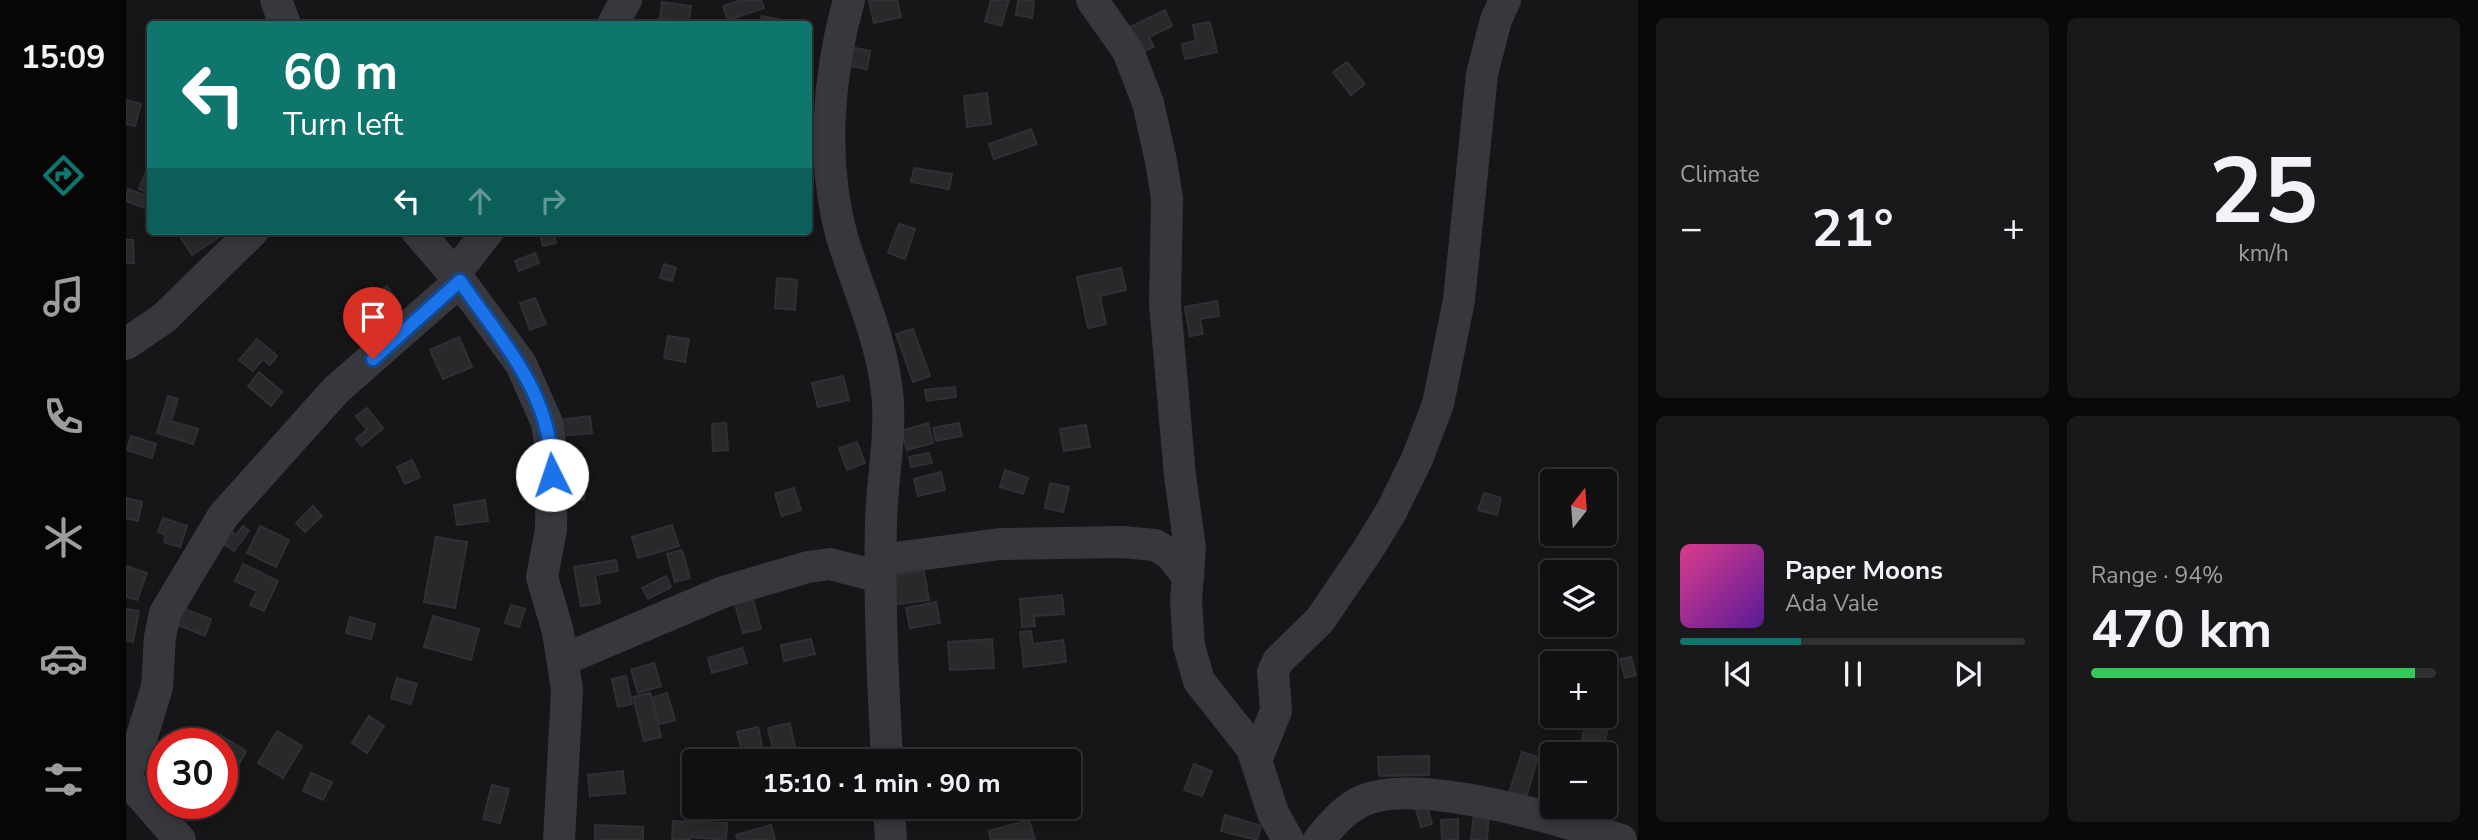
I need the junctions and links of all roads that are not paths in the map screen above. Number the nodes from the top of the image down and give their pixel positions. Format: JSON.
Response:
{"nodes":[{"id":1,"x":276,"y":0,"type":"edge"},
{"id":2,"x":626,"y":0,"type":"edge"},
{"id":3,"x":849,"y":0,"type":"edge"},
{"id":4,"x":1092,"y":0,"type":"edge"},
{"id":5,"x":1505,"y":0,"type":"edge"},
{"id":6,"x":284,"y":21,"type":"edge"},
{"id":7,"x":615,"y":21,"type":"edge"},
{"id":8,"x":812,"y":118,"type":"edge"},
{"id":9,"x":830,"y":138,"type":"junction"},
{"id":10,"x":249,"y":235,"type":"edge"},
{"id":11,"x":420,"y":235,"type":"edge"},
{"id":12,"x":485,"y":235,"type":"edge"},
{"id":13,"x":457,"y":278,"type":"junction"},
{"id":14,"x":126,"y":344,"type":"edge"},
{"id":15,"x":880,"y":568,"type":"junction"},
{"id":16,"x":1188,"y":577,"type":"junction"},
{"id":17,"x":563,"y":660,"type":"junction"},
{"id":18,"x":886,"y":749,"type":"edge"},
{"id":19,"x":1257,"y":758,"type":"junction"},
{"id":20,"x":126,"y":776,"type":"edge"},
{"id":21,"x":890,"y":819,"type":"edge"},
{"id":22,"x":168,"y":833,"type":"edge"},
{"id":23,"x":559,"y":840,"type":"edge"},
{"id":24,"x":891,"y":840,"type":"edge"},
{"id":25,"x":1288,"y":840,"type":"edge"},
{"id":26,"x":1320,"y":840,"type":"edge"},
{"id":27,"x":1620,"y":840,"type":"edge"}],
"edges":[{"from":1,"to":6,"type":"street"},
{"from":2,"to":7,"type":"street"},
{"from":3,"to":9,"type":"street"},
{"from":4,"to":16,"type":"street"},
{"from":5,"to":19,"type":"street"},
{"from":8,"to":9,"type":"street"},
{"from":9,"to":15,"type":"street"},
{"from":10,"to":14,"type":"street"},
{"from":11,"to":13,"type":"street"},
{"from":12,"to":13,"type":"street"},
{"from":13,"to":17,"type":"street"},
{"from":13,"to":20,"type":"street"},
{"from":15,"to":16,"type":"street"},
{"from":15,"to":17,"type":"street"},
{"from":15,"to":18,"type":"street"},
{"from":16,"to":19,"type":"street"},
{"from":17,"to":23,"type":"street"},
{"from":19,"to":25,"type":"street"},
{"from":20,"to":22,"type":"street"},
{"from":21,"to":24,"type":"street"},
{"from":26,"to":27,"type":"street"}]}
